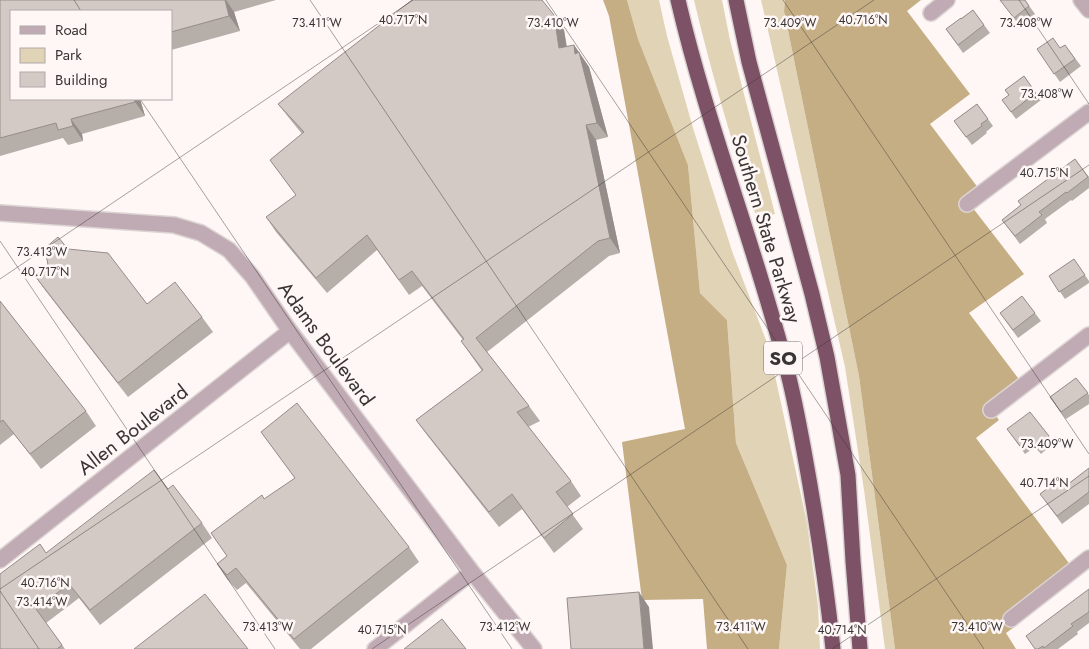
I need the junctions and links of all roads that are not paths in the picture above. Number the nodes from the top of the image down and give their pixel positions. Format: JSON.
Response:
{"nodes":[{"id":1,"x":678,"y":0,"type":"edge"},
{"id":2,"x":736,"y":0,"type":"edge"},
{"id":3,"x":746,"y":0,"type":"edge"},
{"id":4,"x":947,"y":0,"type":"edge"},
{"id":5,"x":1081,"y":0,"type":"edge"},
{"id":6,"x":1089,"y":10,"type":"edge"},
{"id":7,"x":931,"y":13,"type":"dead end"},
{"id":8,"x":750,"y":62,"type":"junction"},
{"id":9,"x":1089,"y":112,"type":"edge"},
{"id":10,"x":967,"y":204,"type":"dead end"},
{"id":11,"x":0,"y":213,"type":"edge"},
{"id":12,"x":290,"y":331,"type":"junction"},
{"id":13,"x":1089,"y":335,"type":"edge"},
{"id":14,"x":991,"y":410,"type":"dead end"},
{"id":15,"x":1089,"y":558,"type":"edge"},
{"id":16,"x":0,"y":560,"type":"edge"},
{"id":17,"x":472,"y":572,"type":"junction"},
{"id":18,"x":1011,"y":619,"type":"dead end"},
{"id":19,"x":376,"y":649,"type":"edge"},
{"id":20,"x":534,"y":649,"type":"edge"},
{"id":21,"x":832,"y":649,"type":"edge"},
{"id":22,"x":860,"y":649,"type":"edge"}],
"edges":[{"from":1,"to":21,"type":"highway","name":"Southern State Parkway","number":"SO"},
{"from":2,"to":8,"type":"highway","name":"Southern State Parkway","number":"SO"},
{"from":3,"to":8,"type":"highway"},
{"from":4,"to":7,"type":"street"},
{"from":5,"to":6,"type":"street"},
{"from":8,"to":22,"type":"highway","name":"Southern State Parkway","number":"SO"},
{"from":9,"to":10,"type":"street"},
{"from":11,"to":12,"type":"street","name":"Adams Boulevard"},
{"from":12,"to":16,"type":"street","name":"Allen Boulevard"},
{"from":12,"to":17,"type":"street","name":"Adams Boulevard"},
{"from":13,"to":14,"type":"street"},
{"from":15,"to":18,"type":"street"},
{"from":17,"to":19,"type":"street"},
{"from":17,"to":20,"type":"street","name":"Adams Boulevard"}]}
